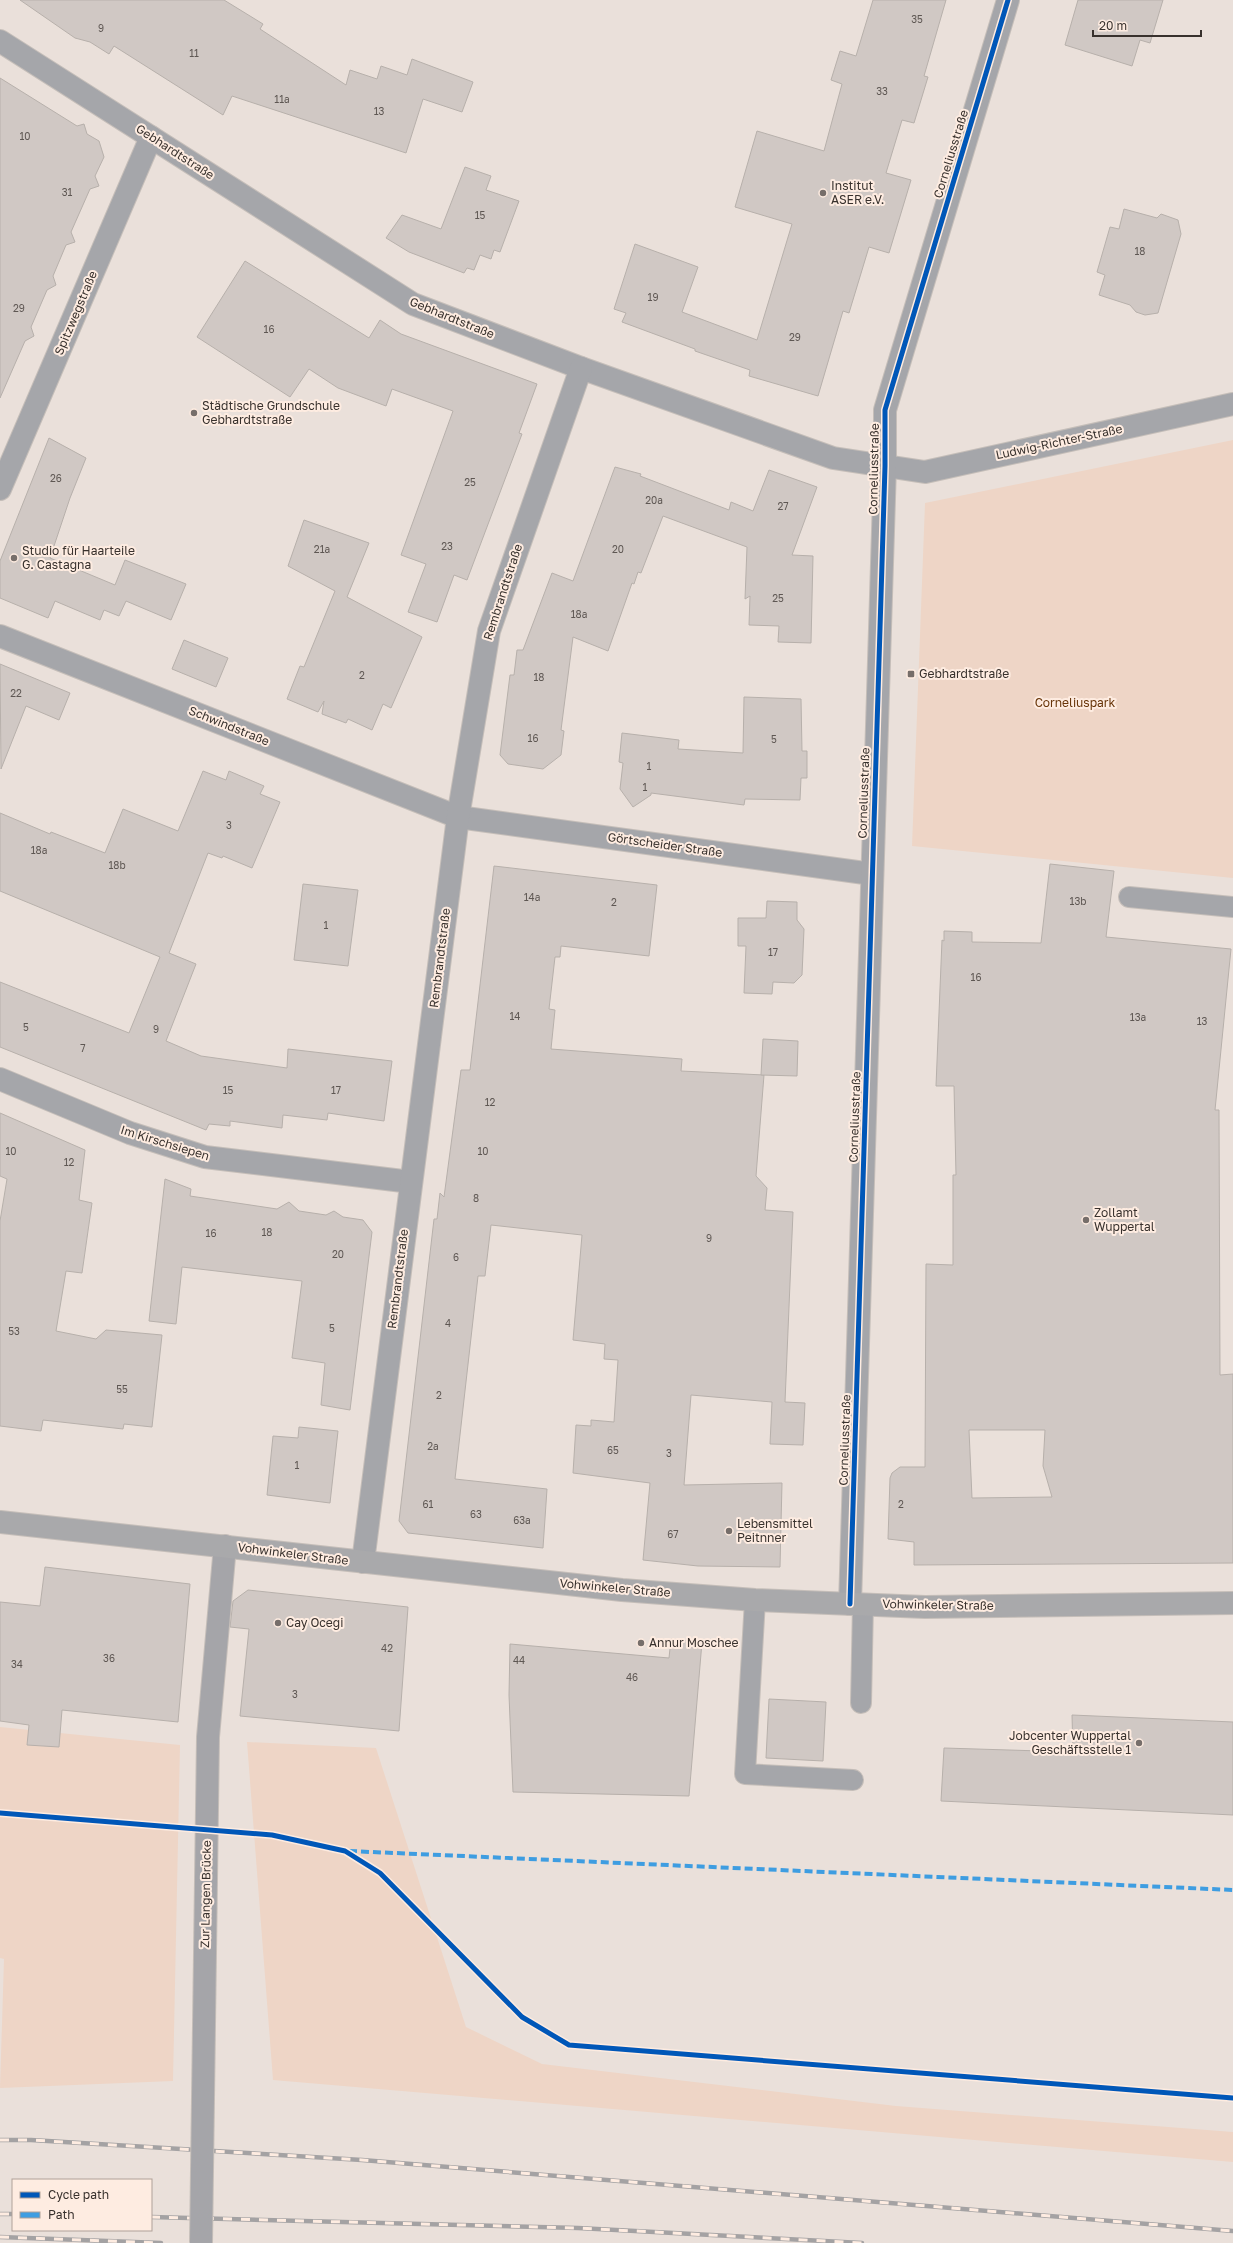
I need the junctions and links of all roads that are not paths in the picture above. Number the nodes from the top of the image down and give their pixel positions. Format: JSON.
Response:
{"nodes":[{"id":1,"x":1008,"y":0,"type":"edge"},
{"id":2,"x":0,"y":41,"type":"edge"},
{"id":3,"x":151,"y":137,"type":"junction"},
{"id":4,"x":581,"y":368,"type":"junction"},
{"id":5,"x":1233,"y":404,"type":"edge"},
{"id":6,"x":885,"y":466,"type":"junction"},
{"id":7,"x":0,"y":489,"type":"edge"},
{"id":8,"x":0,"y":636,"type":"edge"},
{"id":9,"x":458,"y":816,"type":"junction"},
{"id":10,"x":872,"y":874,"type":"junction"},
{"id":11,"x":1129,"y":897,"type":"dead end"},
{"id":12,"x":1233,"y":907,"type":"edge"},
{"id":13,"x":0,"y":1079,"type":"edge"},
{"id":14,"x":410,"y":1182,"type":"junction"},
{"id":15,"x":0,"y":1522,"type":"edge"},
{"id":16,"x":225,"y":1546,"type":"junction"},
{"id":17,"x":363,"y":1562,"type":"junction"},
{"id":18,"x":755,"y":1600,"type":"junction"},
{"id":19,"x":1233,"y":1603,"type":"edge"},
{"id":20,"x":856,"y":1604,"type":"junction"},
{"id":21,"x":861,"y":1703,"type":"dead end"},
{"id":22,"x":853,"y":1780,"type":"dead end"},
{"id":23,"x":201,"y":2243,"type":"edge"}],
"edges":[{"from":1,"to":6,"type":"street","name":"Corneliusstraße"},
{"from":2,"to":3,"type":"street","name":"Gebhardtstraße"},
{"from":3,"to":4,"type":"street","name":"Gebhardtstraße"},
{"from":3,"to":7,"type":"street","name":"Spitzwegstraße"},
{"from":4,"to":6,"type":"street","name":"Gebhardtstraße"},
{"from":4,"to":9,"type":"street","name":"Rembrandtstraße"},
{"from":5,"to":6,"type":"street","name":"Ludwig-Richter-Straße"},
{"from":6,"to":10,"type":"street","name":"Corneliusstraße"},
{"from":8,"to":9,"type":"street","name":"Schwindstraße"},
{"from":9,"to":10,"type":"street","name":"Görtscheider Straße"},
{"from":9,"to":14,"type":"street","name":"Rembrandtstraße"},
{"from":10,"to":20,"type":"street","name":"Corneliusstraße"},
{"from":11,"to":12,"type":"lane"},
{"from":13,"to":14,"type":"street","name":"Im Kirschsiepen"},
{"from":14,"to":17,"type":"street","name":"Rembrandtstraße"},
{"from":15,"to":16,"type":"main road","name":"Vohwinkeler Straße"},
{"from":16,"to":17,"type":"main road","name":"Vohwinkeler Straße"},
{"from":16,"to":23,"type":"main road","name":"Zur Langen Brücke","bridge":true},
{"from":17,"to":18,"type":"main road","name":"Vohwinkeler Straße"},
{"from":18,"to":20,"type":"main road","name":"Vohwinkeler Straße"},
{"from":18,"to":22,"type":"lane"},
{"from":19,"to":20,"type":"main road","name":"Vohwinkeler Straße"},
{"from":20,"to":21,"type":"lane"}]}
